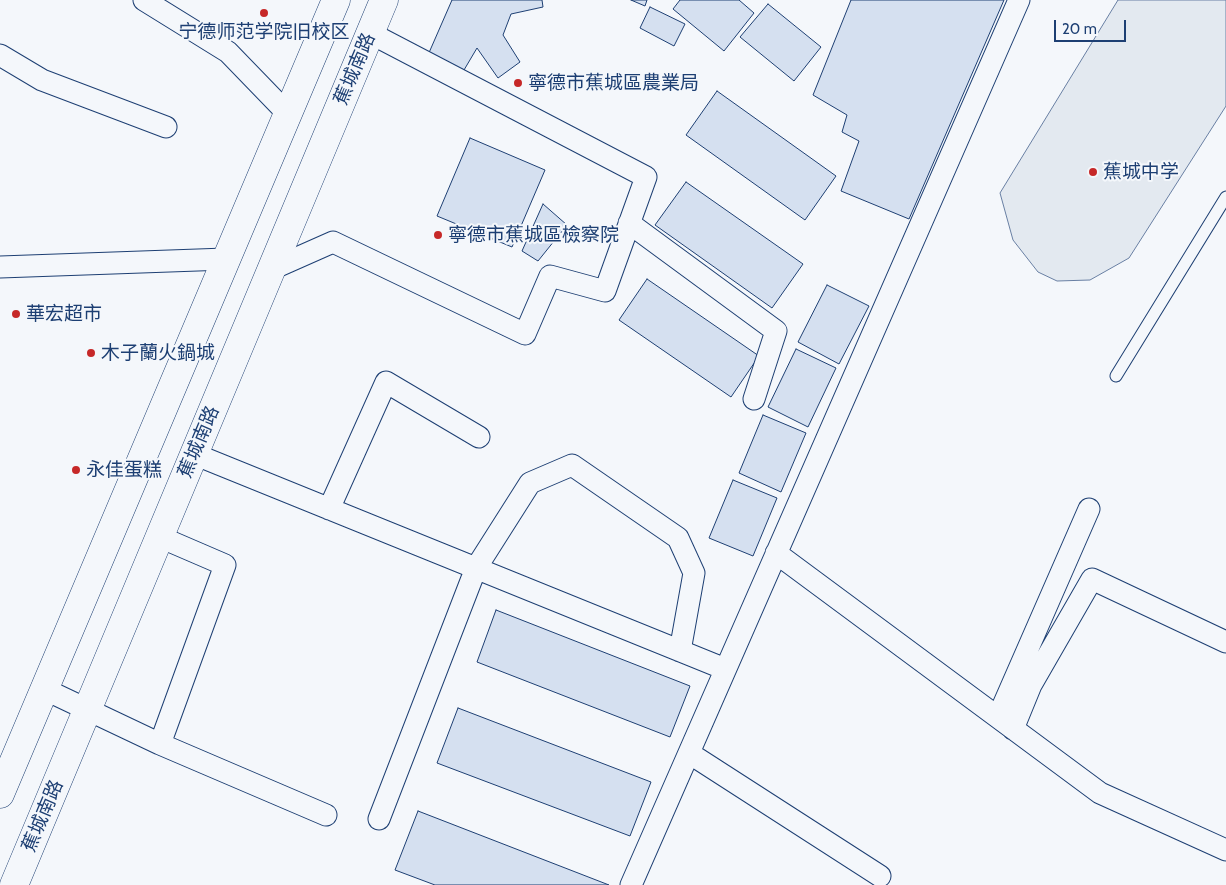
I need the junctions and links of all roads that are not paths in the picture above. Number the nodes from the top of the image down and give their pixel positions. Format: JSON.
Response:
{"nodes":[{"id":1,"x":144,"y":0,"type":"edge"},
{"id":2,"x":336,"y":0,"type":"edge"},
{"id":3,"x":384,"y":0,"type":"edge"},
{"id":4,"x":1019,"y":0,"type":"edge"},
{"id":5,"x":370,"y":33,"type":"junction"},
{"id":6,"x":0,"y":55,"type":"edge"},
{"id":7,"x":288,"y":114,"type":"junction"},
{"id":8,"x":166,"y":127,"type":"dead end"},
{"id":9,"x":1226,"y":197,"type":"edge"},
{"id":10,"x":629,"y":223,"type":"junction"},
{"id":11,"x":226,"y":260,"type":"junction"},
{"id":12,"x":0,"y":267,"type":"edge"},
{"id":13,"x":272,"y":268,"type":"junction"},
{"id":14,"x":1116,"y":376,"type":"dead end"},
{"id":15,"x":754,"y":399,"type":"dead end"},
{"id":16,"x":479,"y":437,"type":"dead end"},
{"id":17,"x":194,"y":454,"type":"junction"},
{"id":18,"x":329,"y":509,"type":"junction"},
{"id":19,"x":1089,"y":509,"type":"dead end"},
{"id":20,"x":160,"y":537,"type":"junction"},
{"id":21,"x":776,"y":553,"type":"junction"},
{"id":22,"x":476,"y":568,"type":"junction"},
{"id":23,"x":1226,"y":642,"type":"edge"},
{"id":24,"x":680,"y":651,"type":"junction"},
{"id":25,"x":726,"y":669,"type":"junction"},
{"id":26,"x":44,"y":689,"type":"junction"},
{"id":27,"x":87,"y":710,"type":"junction"},
{"id":28,"x":1006,"y":723,"type":"junction"},
{"id":29,"x":160,"y":744,"type":"junction"},
{"id":30,"x":689,"y":752,"type":"junction"},
{"id":31,"x":0,"y":794,"type":"edge"},
{"id":32,"x":326,"y":815,"type":"dead end"},
{"id":33,"x":379,"y":819,"type":"dead end"},
{"id":34,"x":1226,"y":850,"type":"edge"},
{"id":35,"x":880,"y":876,"type":"dead end"},
{"id":36,"x":14,"y":885,"type":"edge"},
{"id":37,"x":631,"y":885,"type":"edge"}],
"edges":[{"from":1,"to":7,"type":"street"},
{"from":2,"to":7,"type":"highway"},
{"from":3,"to":5,"type":"highway","name":"蕉城南路"},
{"from":4,"to":21,"type":"street"},
{"from":5,"to":10,"type":"street"},
{"from":5,"to":13,"type":"highway","name":"蕉城南路"},
{"from":6,"to":8,"type":"street"},
{"from":7,"to":11,"type":"highway"},
{"from":9,"to":14,"type":"lane"},
{"from":10,"to":13,"type":"street"},
{"from":10,"to":15,"type":"street"},
{"from":11,"to":12,"type":"street"},
{"from":11,"to":26,"type":"highway"},
{"from":13,"to":17,"type":"highway","name":"蕉城南路"},
{"from":16,"to":18,"type":"street"},
{"from":17,"to":18,"type":"street"},
{"from":17,"to":20,"type":"highway","name":"蕉城南路"},
{"from":18,"to":22,"type":"street"},
{"from":19,"to":28,"type":"street"},
{"from":20,"to":27,"type":"highway","name":"蕉城南路"},
{"from":20,"to":29,"type":"street"},
{"from":21,"to":25,"type":"street"},
{"from":21,"to":28,"type":"street"},
{"from":22,"to":24,"type":"street"},
{"from":22,"to":24,"type":"street"},
{"from":22,"to":33,"type":"street"},
{"from":23,"to":28,"type":"street"},
{"from":24,"to":25,"type":"street"},
{"from":25,"to":30,"type":"street"},
{"from":26,"to":27,"type":"street"},
{"from":26,"to":31,"type":"highway"},
{"from":27,"to":29,"type":"street"},
{"from":27,"to":36,"type":"highway","name":"蕉城南路"},
{"from":28,"to":34,"type":"street"},
{"from":29,"to":32,"type":"street"},
{"from":30,"to":35,"type":"street"},
{"from":30,"to":37,"type":"street"}]}
